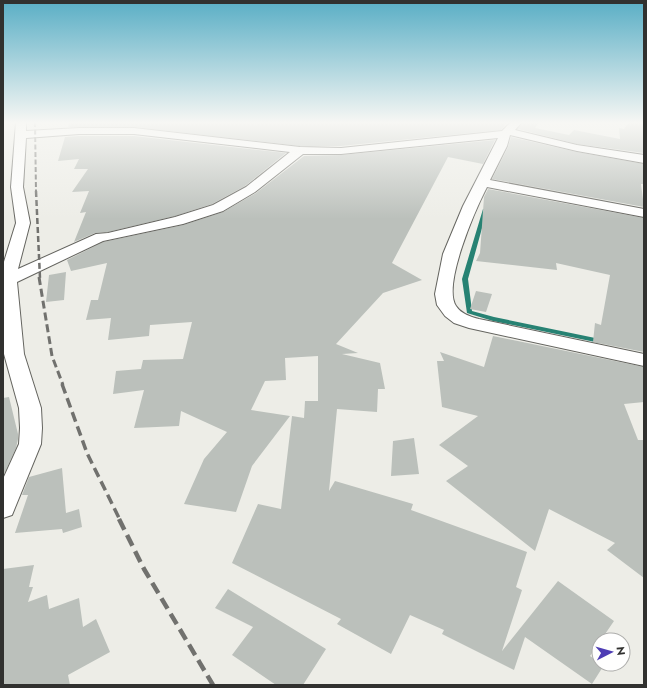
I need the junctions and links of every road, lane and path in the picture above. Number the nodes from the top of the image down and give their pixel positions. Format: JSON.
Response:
{"nodes":[{"id":1,"x":16,"y":154,"type":"edge"},
{"id":2,"x":295,"y":154,"type":"edge"},
{"id":3,"x":498,"y":154,"type":"edge"},
{"id":4,"x":615,"y":154,"type":"edge"},
{"id":5,"x":644,"y":159,"type":"edge"},
{"id":6,"x":483,"y":182,"type":"junction"},
{"id":7,"x":10,"y":188,"type":"edge"},
{"id":8,"x":644,"y":213,"type":"edge"},
{"id":9,"x":6,"y":281,"type":"edge"},
{"id":10,"x":644,"y":360,"type":"edge"},
{"id":11,"x":3,"y":508,"type":"edge"}],
"edges":[{"from":1,"to":7,"type":"street"},
{"from":2,"to":9,"type":"street"},
{"from":3,"to":6,"type":"street"},
{"from":4,"to":5,"type":"street"},
{"from":6,"to":8,"type":"street"},
{"from":6,"to":10,"type":"street"},
{"from":7,"to":9,"type":"street"},
{"from":9,"to":11,"type":"street"}]}
